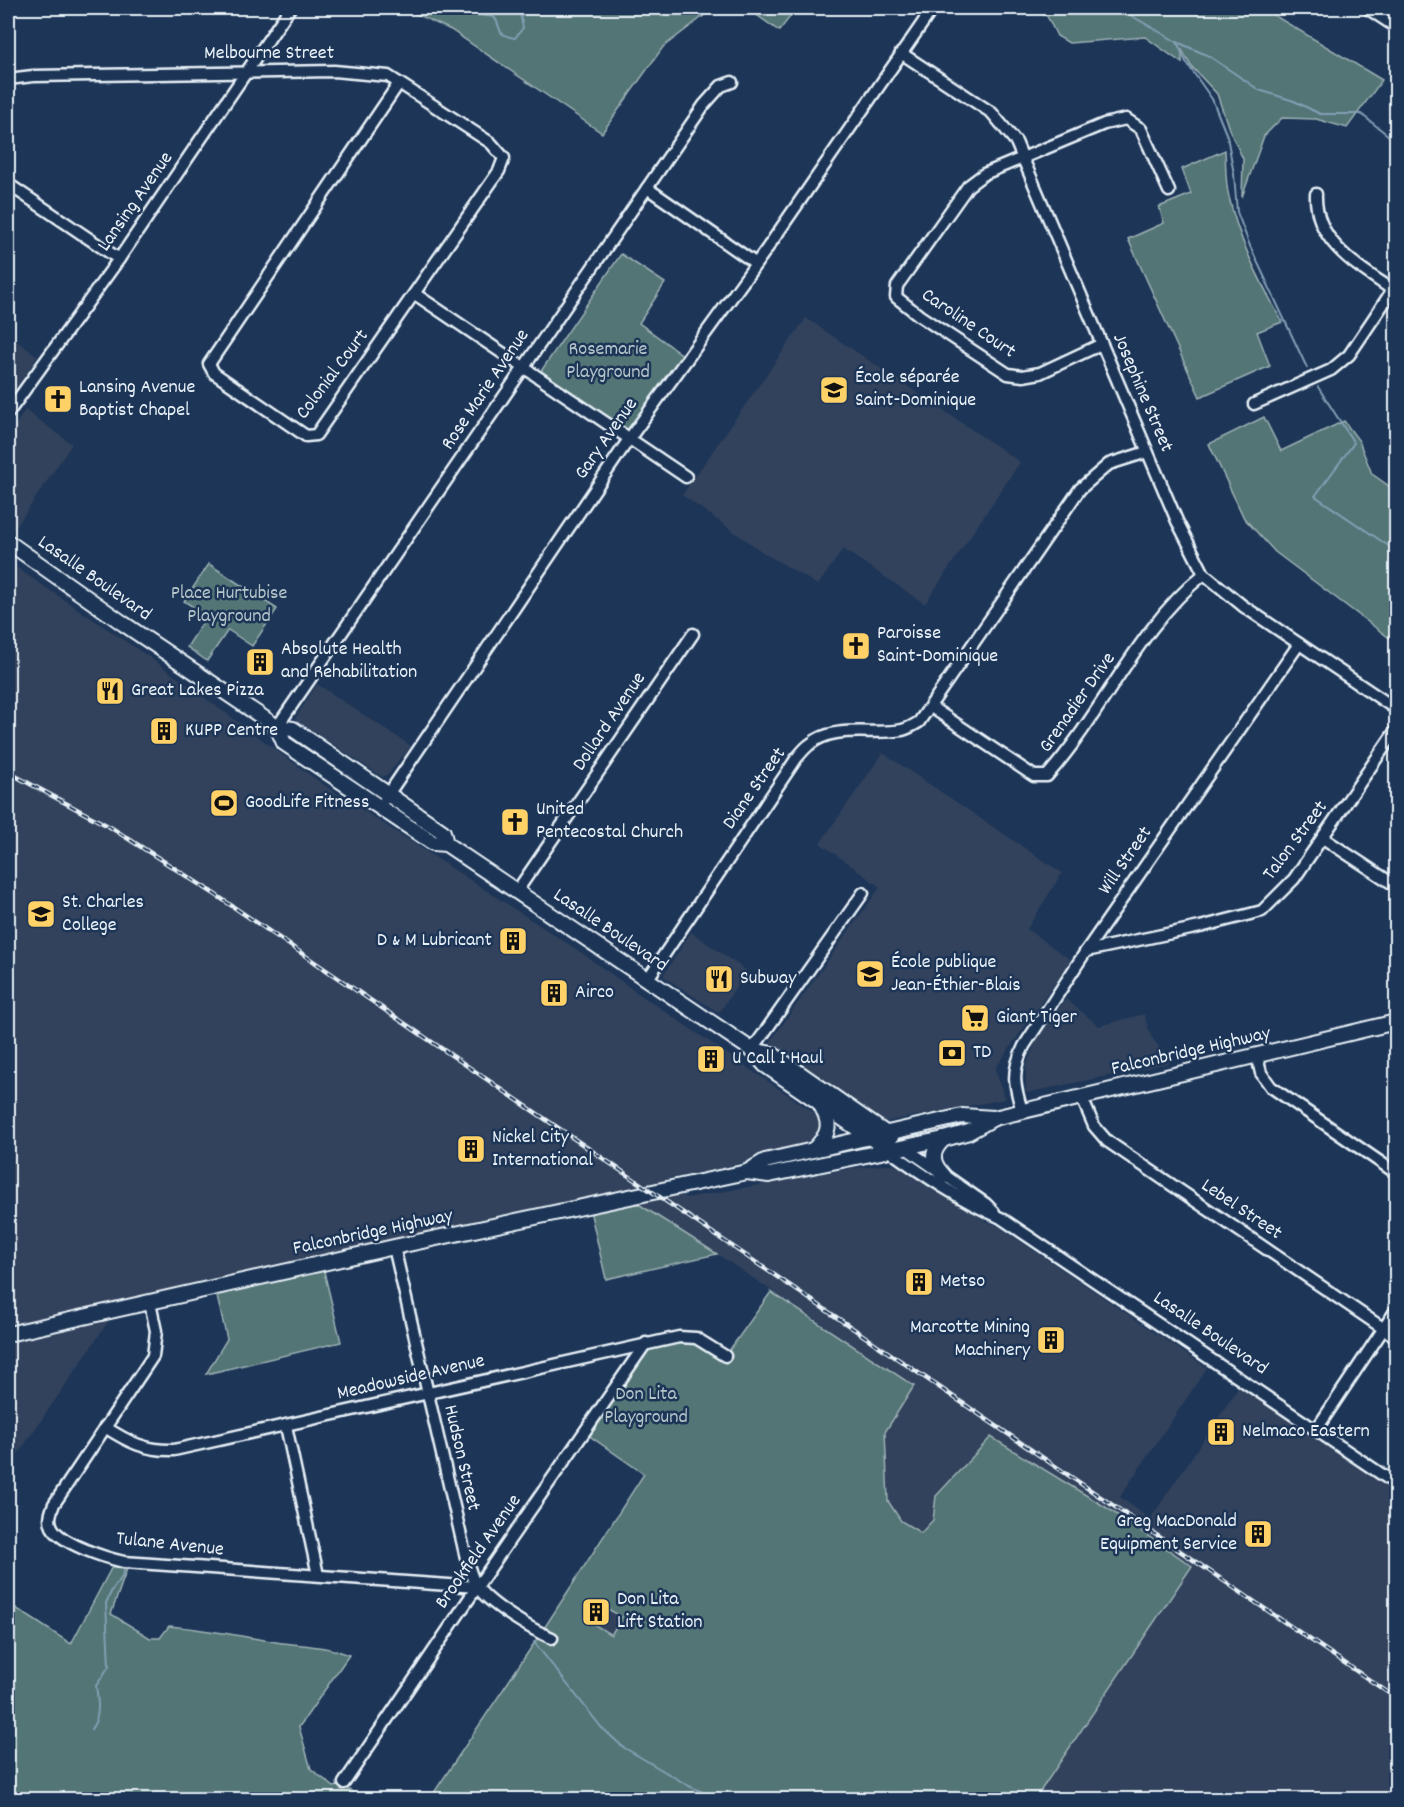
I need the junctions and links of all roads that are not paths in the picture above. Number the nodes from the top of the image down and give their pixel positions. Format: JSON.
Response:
{"nodes":[{"id":1,"x":290,"y":8,"type":"edge"},
{"id":2,"x":933,"y":8,"type":"edge"},
{"id":3,"x":1367,"y":8,"type":"edge"},
{"id":4,"x":1396,"y":27,"type":"edge"},
{"id":5,"x":901,"y":53,"type":"junction"},
{"id":6,"x":247,"y":72,"type":"junction"},
{"id":7,"x":8,"y":79,"type":"edge"},
{"id":8,"x":732,"y":82,"type":"dead end"},
{"id":9,"x":399,"y":83,"type":"junction"},
{"id":10,"x":504,"y":158,"type":"joint"},
{"id":11,"x":1023,"y":158,"type":"junction"},
{"id":12,"x":8,"y":184,"type":"edge"},
{"id":13,"x":647,"y":189,"type":"junction"},
{"id":14,"x":1169,"y":192,"type":"dead end"},
{"id":15,"x":1316,"y":194,"type":"dead end"},
{"id":16,"x":119,"y":259,"type":"junction"},
{"id":17,"x":755,"y":263,"type":"junction"},
{"id":18,"x":1395,"y":287,"type":"edge"},
{"id":19,"x":414,"y":294,"type":"junction"},
{"id":20,"x":1102,"y":344,"type":"junction"},
{"id":21,"x":523,"y":367,"type":"junction"},
{"id":22,"x":1254,"y":404,"type":"dead end"},
{"id":23,"x":8,"y":414,"type":"edge"},
{"id":24,"x":629,"y":439,"type":"junction"},
{"id":25,"x":1147,"y":452,"type":"junction"},
{"id":26,"x":686,"y":477,"type":"dead end"},
{"id":27,"x":8,"y":542,"type":"edge"},
{"id":28,"x":1204,"y":574,"type":"junction"},
{"id":29,"x":693,"y":634,"type":"dead end"},
{"id":30,"x":1299,"y":644,"type":"junction"},
{"id":31,"x":931,"y":706,"type":"junction"},
{"id":32,"x":1396,"y":710,"type":"edge"},
{"id":33,"x":277,"y":727,"type":"junction"},
{"id":34,"x":1396,"y":730,"type":"edge"},
{"id":35,"x":388,"y":794,"type":"junction"},
{"id":36,"x":379,"y":808,"type":"junction"},
{"id":37,"x":1323,"y":838,"type":"junction"},
{"id":38,"x":446,"y":844,"type":"junction"},
{"id":39,"x":1396,"y":886,"type":"edge"},
{"id":40,"x":517,"y":891,"type":"junction"},
{"id":41,"x":863,"y":892,"type":"dead end"},
{"id":42,"x":1086,"y":951,"type":"junction"},
{"id":43,"x":647,"y":980,"type":"junction"},
{"id":44,"x":1396,"y":1022,"type":"edge"},
{"id":45,"x":752,"y":1050,"type":"junction"},
{"id":46,"x":1257,"y":1057,"type":"junction"},
{"id":47,"x":1082,"y":1098,"type":"junction"},
{"id":48,"x":818,"y":1100,"type":"junction"},
{"id":49,"x":1022,"y":1111,"type":"junction"},
{"id":50,"x":994,"y":1118,"type":"junction"},
{"id":51,"x":886,"y":1133,"type":"junction"},
{"id":52,"x":870,"y":1137,"type":"junction"},
{"id":53,"x":944,"y":1139,"type":"junction"},
{"id":54,"x":904,"y":1147,"type":"junction"},
{"id":55,"x":887,"y":1149,"type":"junction"},
{"id":56,"x":812,"y":1150,"type":"junction"},
{"id":57,"x":747,"y":1172,"type":"junction"},
{"id":58,"x":1396,"y":1173,"type":"edge"},
{"id":59,"x":944,"y":1176,"type":"junction"},
{"id":60,"x":1001,"y":1218,"type":"junction"},
{"id":61,"x":394,"y":1247,"type":"junction"},
{"id":62,"x":150,"y":1303,"type":"junction"},
{"id":63,"x":1396,"y":1310,"type":"edge"},
{"id":64,"x":1384,"y":1329,"type":"junction"},
{"id":65,"x":8,"y":1334,"type":"edge"},
{"id":66,"x":1396,"y":1337,"type":"edge"},
{"id":67,"x":646,"y":1343,"type":"junction"},
{"id":68,"x":725,"y":1356,"type":"dead end"},
{"id":69,"x":428,"y":1392,"type":"junction"},
{"id":70,"x":286,"y":1426,"type":"junction"},
{"id":71,"x":105,"y":1427,"type":"junction"},
{"id":72,"x":1316,"y":1430,"type":"junction"},
{"id":73,"x":1396,"y":1484,"type":"edge"},
{"id":74,"x":318,"y":1575,"type":"junction"},
{"id":75,"x":477,"y":1587,"type":"junction"},
{"id":76,"x":552,"y":1638,"type":"dead end"},
{"id":77,"x":344,"y":1783,"type":"dead end"}],
"edges":[{"from":1,"to":6,"type":"street","name":"Lansing Avenue"},
{"from":2,"to":5,"type":"street","name":"Gary Avenue"},
{"from":3,"to":4,"type":"street"},
{"from":5,"to":11,"type":"street","name":"Josephine Street"},
{"from":5,"to":17,"type":"street","name":"Gary Avenue"},
{"from":6,"to":7,"type":"street","name":"Melbourne Street"},
{"from":6,"to":9,"type":"street","name":"Melbourne Street"},
{"from":6,"to":16,"type":"street","name":"Lansing Avenue"},
{"from":8,"to":13,"type":"street","name":"Rose Marie Avenue"},
{"from":9,"to":10,"type":"street","name":"Melbourne Street"},
{"from":9,"to":19,"type":"street","name":"Colonial Court"},
{"from":10,"to":19,"type":"street","name":"Colonial Court"},
{"from":11,"to":14,"type":"street"},
{"from":11,"to":20,"type":"street","name":"Josephine Street"},
{"from":11,"to":20,"type":"street","name":"Caroline Court"},
{"from":12,"to":16,"type":"street"},
{"from":13,"to":17,"type":"street"},
{"from":13,"to":21,"type":"street","name":"Rose Marie Avenue"},
{"from":15,"to":18,"type":"street"},
{"from":16,"to":23,"type":"street","name":"Lansing Avenue"},
{"from":17,"to":24,"type":"street","name":"Gary Avenue"},
{"from":18,"to":22,"type":"street"},
{"from":19,"to":21,"type":"street"},
{"from":20,"to":25,"type":"street","name":"Josephine Street"},
{"from":21,"to":24,"type":"street"},
{"from":21,"to":33,"type":"street","name":"Rose Marie Avenue"},
{"from":24,"to":26,"type":"street"},
{"from":24,"to":35,"type":"street","name":"Gary Avenue"},
{"from":25,"to":28,"type":"street","name":"Josephine Street"},
{"from":25,"to":31,"type":"street","name":"Diane Street"},
{"from":27,"to":33,"type":"main road","name":"Lasalle Boulevard"},
{"from":28,"to":30,"type":"street","name":"Josephine Street"},
{"from":28,"to":31,"type":"street","name":"Grenadier Drive"},
{"from":29,"to":40,"type":"street","name":"Dollard Avenue"},
{"from":30,"to":32,"type":"street","name":"Josephine Street"},
{"from":30,"to":42,"type":"street","name":"Will Street"},
{"from":31,"to":43,"type":"street","name":"Diane Street"},
{"from":33,"to":35,"type":"main road","name":"Lasalle Boulevard"},
{"from":33,"to":36,"type":"main road","name":"Lasalle Boulevard"},
{"from":34,"to":37,"type":"street","name":"Talon Street"},
{"from":35,"to":36,"type":"street","name":"Gary Avenue"},
{"from":35,"to":38,"type":"main road","name":"Lasalle Boulevard"},
{"from":36,"to":38,"type":"main road","name":"Lasalle Boulevard"},
{"from":37,"to":39,"type":"street"},
{"from":37,"to":42,"type":"street","name":"Talon Street"},
{"from":38,"to":40,"type":"main road","name":"Lasalle Boulevard"},
{"from":40,"to":43,"type":"main road","name":"Lasalle Boulevard"},
{"from":41,"to":45,"type":"street"},
{"from":42,"to":49,"type":"street","name":"Will Street"},
{"from":43,"to":45,"type":"main road","name":"Lasalle Boulevard"},
{"from":44,"to":46,"type":"main road","name":"Falconbridge Highway"},
{"from":45,"to":48,"type":"main road","name":"Lasalle Boulevard"},
{"from":45,"to":51,"type":"main road","name":"Lasalle Boulevard"},
{"from":46,"to":47,"type":"main road","name":"Falconbridge Highway"},
{"from":46,"to":58,"type":"street"},
{"from":47,"to":49,"type":"main road","name":"Falconbridge Highway"},
{"from":47,"to":64,"type":"street","name":"Lebel Street"},
{"from":48,"to":52,"type":"main road","name":"Lasalle Boulevard"},
{"from":48,"to":56,"type":"main road"},
{"from":49,"to":50,"type":"main road","name":"Falconbridge Highway"},
{"from":50,"to":51,"type":"main road","name":"Falconbridge Highway"},
{"from":50,"to":53,"type":"main road","name":"Falconbridge Highway"},
{"from":51,"to":52,"type":"main road","name":"Falconbridge Highway"},
{"from":51,"to":54,"type":"main road","name":"Lasalle Boulevard"},
{"from":52,"to":55,"type":"main road","name":"Lasalle Boulevard"},
{"from":52,"to":56,"type":"main road","name":"Falconbridge Highway"},
{"from":53,"to":54,"type":"main road","name":"Falconbridge Highway"},
{"from":53,"to":59,"type":"main road"},
{"from":54,"to":55,"type":"main road","name":"Falconbridge Highway"},
{"from":54,"to":59,"type":"street","name":"Lasalle Boulevard"},
{"from":55,"to":57,"type":"main road","name":"Falconbridge Highway"},
{"from":55,"to":60,"type":"street","name":"Lasalle Boulevard"},
{"from":56,"to":57,"type":"main road","name":"Falconbridge Highway"},
{"from":57,"to":61,"type":"main road","name":"Falconbridge Highway"},
{"from":59,"to":60,"type":"street","name":"Lasalle Boulevard"},
{"from":60,"to":72,"type":"street","name":"Lasalle Boulevard"},
{"from":61,"to":62,"type":"main road","name":"Falconbridge Highway"},
{"from":61,"to":69,"type":"street","name":"Hudson Street"},
{"from":62,"to":65,"type":"main road","name":"Falconbridge Highway"},
{"from":62,"to":71,"type":"street","name":"Tulane Avenue"},
{"from":63,"to":64,"type":"street"},
{"from":64,"to":66,"type":"street","name":"Lebel Street"},
{"from":64,"to":72,"type":"street"},
{"from":67,"to":68,"type":"street","name":"Meadowside Avenue"},
{"from":67,"to":69,"type":"street","name":"Meadowside Avenue"},
{"from":67,"to":75,"type":"street","name":"Brookfield Avenue"},
{"from":69,"to":70,"type":"street","name":"Meadowside Avenue"},
{"from":69,"to":75,"type":"street","name":"Hudson Street"},
{"from":70,"to":71,"type":"street","name":"Meadowside Avenue"},
{"from":70,"to":74,"type":"street"},
{"from":71,"to":74,"type":"street","name":"Tulane Avenue"},
{"from":72,"to":73,"type":"street","name":"Lasalle Boulevard"},
{"from":74,"to":75,"type":"street","name":"Tulane Avenue"},
{"from":75,"to":76,"type":"street"},
{"from":75,"to":77,"type":"street","name":"Brookfield Avenue"}]}
